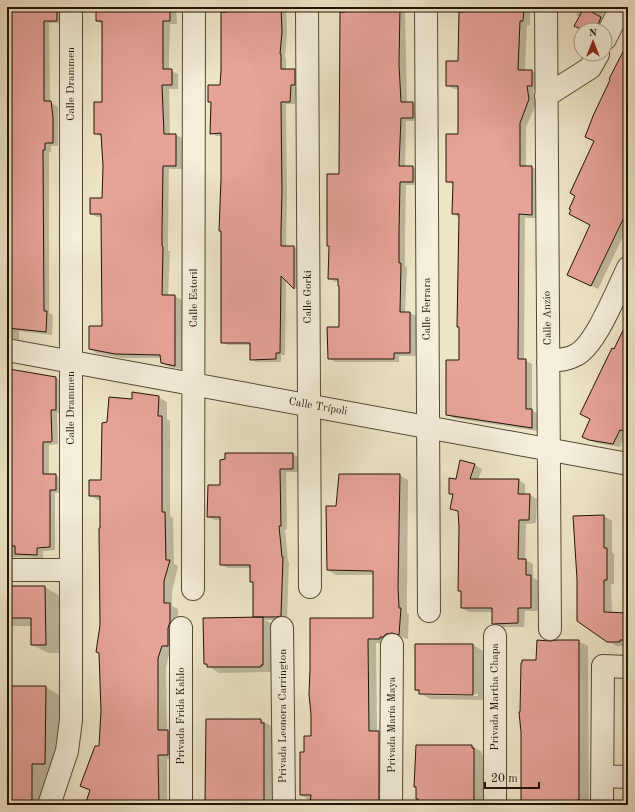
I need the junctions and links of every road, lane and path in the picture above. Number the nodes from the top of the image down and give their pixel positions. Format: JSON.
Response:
{"nodes":[{"id":1,"x":71,"y":7,"type":"edge"},
{"id":2,"x":194,"y":7,"type":"edge"},
{"id":3,"x":307,"y":7,"type":"edge"},
{"id":4,"x":426,"y":7,"type":"edge"},
{"id":5,"x":546,"y":7,"type":"edge"},
{"id":6,"x":621,"y":7,"type":"edge"},
{"id":7,"x":613,"y":23,"type":"edge"},
{"id":8,"x":593,"y":62,"type":"edge"},
{"id":9,"x":546,"y":96,"type":"junction"},
{"id":10,"x":628,"y":268,"type":"edge"},
{"id":11,"x":7,"y":350,"type":"edge"},
{"id":12,"x":548,"y":361,"type":"junction"},
{"id":13,"x":71,"y":362,"type":"junction"},
{"id":14,"x":194,"y":384,"type":"junction"},
{"id":15,"x":309,"y":406,"type":"junction"},
{"id":16,"x":428,"y":427,"type":"junction"},
{"id":17,"x":549,"y":450,"type":"junction"},
{"id":18,"x":628,"y":464,"type":"edge"},
{"id":19,"x":7,"y":570,"type":"edge"},
{"id":20,"x":71,"y":570,"type":"junction"},
{"id":21,"x":310,"y":587,"type":"dead end"},
{"id":22,"x":193,"y":589,"type":"dead end"},
{"id":23,"x":429,"y":611,"type":"dead end"},
{"id":24,"x":181,"y":628,"type":"dead end"},
{"id":25,"x":282,"y":628,"type":"dead end"},
{"id":26,"x":550,"y":629,"type":"dead end"},
{"id":27,"x":495,"y":636,"type":"dead end"},
{"id":28,"x":392,"y":645,"type":"dead end"},
{"id":29,"x":628,"y":667,"type":"edge"},
{"id":30,"x":602,"y":776,"type":"junction"},
{"id":31,"x":628,"y":777,"type":"edge"},
{"id":32,"x":49,"y":805,"type":"edge"},
{"id":33,"x":181,"y":805,"type":"edge"},
{"id":34,"x":284,"y":805,"type":"edge"},
{"id":35,"x":391,"y":805,"type":"edge"},
{"id":36,"x":495,"y":805,"type":"edge"},
{"id":37,"x":602,"y":805,"type":"edge"}],
"edges":[{"from":1,"to":13,"type":"street","name":"Calle Drammen"},
{"from":2,"to":14,"type":"street","name":"Calle Estoril"},
{"from":3,"to":15,"type":"street","name":"Calle Gorki"},
{"from":4,"to":16,"type":"street","name":"Calle Ferrara"},
{"from":5,"to":9,"type":"street","name":"Calle Anzio"},
{"from":6,"to":7,"type":"street"},
{"from":8,"to":9,"type":"street"},
{"from":9,"to":12,"type":"street","name":"Calle Anzio"},
{"from":10,"to":12,"type":"street"},
{"from":11,"to":13,"type":"street","name":"Calle Trípoli"},
{"from":12,"to":17,"type":"street","name":"Calle Anzio"},
{"from":13,"to":14,"type":"street","name":"Calle Trípoli"},
{"from":13,"to":20,"type":"street","name":"Calle Drammen"},
{"from":14,"to":15,"type":"street","name":"Calle Trípoli"},
{"from":14,"to":22,"type":"street","name":"Calle Estoril"},
{"from":15,"to":16,"type":"street","name":"Calle Trípoli"},
{"from":15,"to":21,"type":"street","name":"Calle Gorki"},
{"from":16,"to":17,"type":"street","name":"Calle Trípoli"},
{"from":16,"to":23,"type":"street","name":"Calle Ferrara"},
{"from":17,"to":18,"type":"street","name":"Calle Trípoli"},
{"from":17,"to":26,"type":"street","name":"Calle Anzio"},
{"from":19,"to":20,"type":"street"},
{"from":20,"to":32,"type":"street","name":"Calle Drammen"},
{"from":24,"to":33,"type":"street","name":"Privada Frida Kahlo"},
{"from":25,"to":34,"type":"street","name":"Privada Leonora Carrington"},
{"from":27,"to":36,"type":"street","name":"Privada Martha Chapa"},
{"from":28,"to":35,"type":"street","name":"Privada María Maya"},
{"from":29,"to":30,"type":"street"},
{"from":30,"to":31,"type":"street"},
{"from":30,"to":37,"type":"street"}]}
